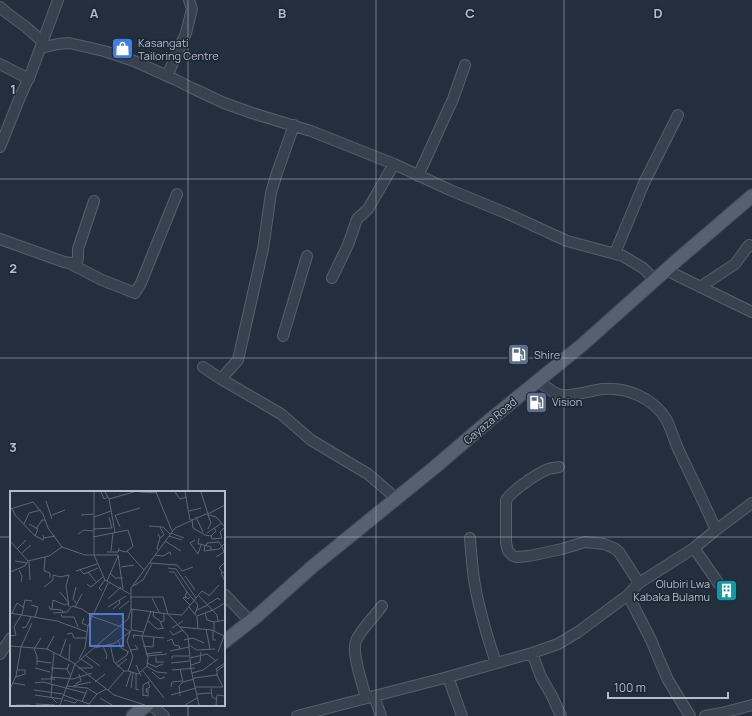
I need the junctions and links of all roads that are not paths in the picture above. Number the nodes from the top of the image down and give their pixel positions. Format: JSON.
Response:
{"nodes":[{"id":1,"x":58,"y":0,"type":"edge"},
{"id":2,"x":189,"y":0,"type":"edge"},
{"id":3,"x":0,"y":7,"type":"edge"},
{"id":4,"x":42,"y":45,"type":"junction"},
{"id":5,"x":0,"y":64,"type":"edge"},
{"id":6,"x":465,"y":65,"type":"dead end"},
{"id":7,"x":168,"y":76,"type":"junction"},
{"id":8,"x":29,"y":79,"type":"junction"},
{"id":9,"x":678,"y":115,"type":"dead end"},
{"id":10,"x":294,"y":125,"type":"junction"},
{"id":11,"x":0,"y":147,"type":"edge"},
{"id":12,"x":394,"y":164,"type":"junction"},
{"id":13,"x":418,"y":176,"type":"junction"},
{"id":14,"x":177,"y":194,"type":"dead end"},
{"id":15,"x":752,"y":196,"type":"edge"},
{"id":16,"x":94,"y":201,"type":"dead end"},
{"id":17,"x":0,"y":239,"type":"edge"},
{"id":18,"x":752,"y":246,"type":"edge"},
{"id":19,"x":615,"y":253,"type":"junction"},
{"id":20,"x":307,"y":256,"type":"dead end"},
{"id":21,"x":69,"y":263,"type":"junction"},
{"id":22,"x":666,"y":270,"type":"junction"},
{"id":23,"x":332,"y":278,"type":"dead end"},
{"id":24,"x":655,"y":280,"type":"junction"},
{"id":25,"x":700,"y":287,"type":"junction"},
{"id":26,"x":752,"y":312,"type":"edge"},
{"id":27,"x":283,"y":336,"type":"dead end"},
{"id":28,"x":203,"y":367,"type":"dead end"},
{"id":29,"x":221,"y":379,"type":"junction"},
{"id":30,"x":538,"y":380,"type":"junction"},
{"id":31,"x":559,"y":467,"type":"dead end"},
{"id":32,"x":397,"y":499,"type":"junction"},
{"id":33,"x":752,"y":503,"type":"edge"},
{"id":34,"x":716,"y":530,"type":"junction"},
{"id":35,"x":470,"y":538,"type":"dead end"},
{"id":36,"x":694,"y":548,"type":"junction"},
{"id":37,"x":639,"y":583,"type":"junction"},
{"id":38,"x":719,"y":584,"type":"dead end"},
{"id":39,"x":225,"y":595,"type":"edge"},
{"id":40,"x":628,"y":595,"type":"junction"},
{"id":41,"x":382,"y":606,"type":"dead end"},
{"id":42,"x":250,"y":621,"type":"junction"},
{"id":43,"x":10,"y":639,"type":"edge"},
{"id":44,"x":225,"y":641,"type":"edge"},
{"id":45,"x":532,"y":653,"type":"junction"},
{"id":46,"x":0,"y":654,"type":"edge"},
{"id":47,"x":496,"y":663,"type":"junction"},
{"id":48,"x":448,"y":677,"type":"junction"},
{"id":49,"x":370,"y":697,"type":"junction"},
{"id":50,"x":752,"y":705,"type":"edge"},
{"id":51,"x":146,"y":706,"type":"edge"},
{"id":52,"x":152,"y":706,"type":"edge"},
{"id":53,"x":133,"y":716,"type":"edge"},
{"id":54,"x":164,"y":716,"type":"edge"},
{"id":55,"x":298,"y":716,"type":"edge"},
{"id":56,"x":381,"y":716,"type":"edge"},
{"id":57,"x":462,"y":716,"type":"edge"},
{"id":58,"x":561,"y":716,"type":"edge"},
{"id":59,"x":690,"y":716,"type":"edge"},
{"id":60,"x":705,"y":716,"type":"edge"}],
"edges":[{"from":1,"to":4,"type":"street"},
{"from":2,"to":7,"type":"street"},
{"from":3,"to":4,"type":"street"},
{"from":4,"to":7,"type":"street"},
{"from":4,"to":8,"type":"street"},
{"from":5,"to":8,"type":"street"},
{"from":6,"to":13,"type":"street"},
{"from":7,"to":10,"type":"street"},
{"from":8,"to":11,"type":"street"},
{"from":9,"to":19,"type":"street"},
{"from":10,"to":12,"type":"street"},
{"from":10,"to":29,"type":"street"},
{"from":12,"to":13,"type":"street"},
{"from":12,"to":23,"type":"street"},
{"from":13,"to":19,"type":"street"},
{"from":14,"to":21,"type":"street"},
{"from":15,"to":22,"type":"main road","name":"Gayaza Road"},
{"from":16,"to":21,"type":"street"},
{"from":17,"to":21,"type":"street"},
{"from":18,"to":25,"type":"street"},
{"from":19,"to":24,"type":"street"},
{"from":20,"to":27,"type":"street"},
{"from":22,"to":24,"type":"main road","name":"Gayaza Road"},
{"from":22,"to":25,"type":"street"},
{"from":24,"to":30,"type":"main road","name":"Gayaza Road"},
{"from":25,"to":26,"type":"street"},
{"from":28,"to":29,"type":"street"},
{"from":29,"to":32,"type":"street"},
{"from":30,"to":32,"type":"main road","name":"Gayaza Road"},
{"from":30,"to":34,"type":"street"},
{"from":31,"to":37,"type":"street"},
{"from":32,"to":42,"type":"main road","name":"Gayaza Road"},
{"from":33,"to":34,"type":"street"},
{"from":34,"to":36,"type":"street"},
{"from":35,"to":47,"type":"street"},
{"from":36,"to":37,"type":"street"},
{"from":36,"to":38,"type":"street"},
{"from":37,"to":40,"type":"street"},
{"from":39,"to":42,"type":"street"},
{"from":40,"to":45,"type":"street"},
{"from":40,"to":59,"type":"street"},
{"from":41,"to":49,"type":"street"},
{"from":42,"to":44,"type":"main road","name":"Gayaza Road"},
{"from":43,"to":46,"type":"street"},
{"from":45,"to":47,"type":"street"},
{"from":45,"to":58,"type":"street"},
{"from":47,"to":48,"type":"street"},
{"from":48,"to":49,"type":"street"},
{"from":48,"to":57,"type":"street"},
{"from":49,"to":55,"type":"street"},
{"from":49,"to":56,"type":"street"},
{"from":50,"to":60,"type":"street"},
{"from":51,"to":53,"type":"main road"},
{"from":52,"to":54,"type":"street"}]}
